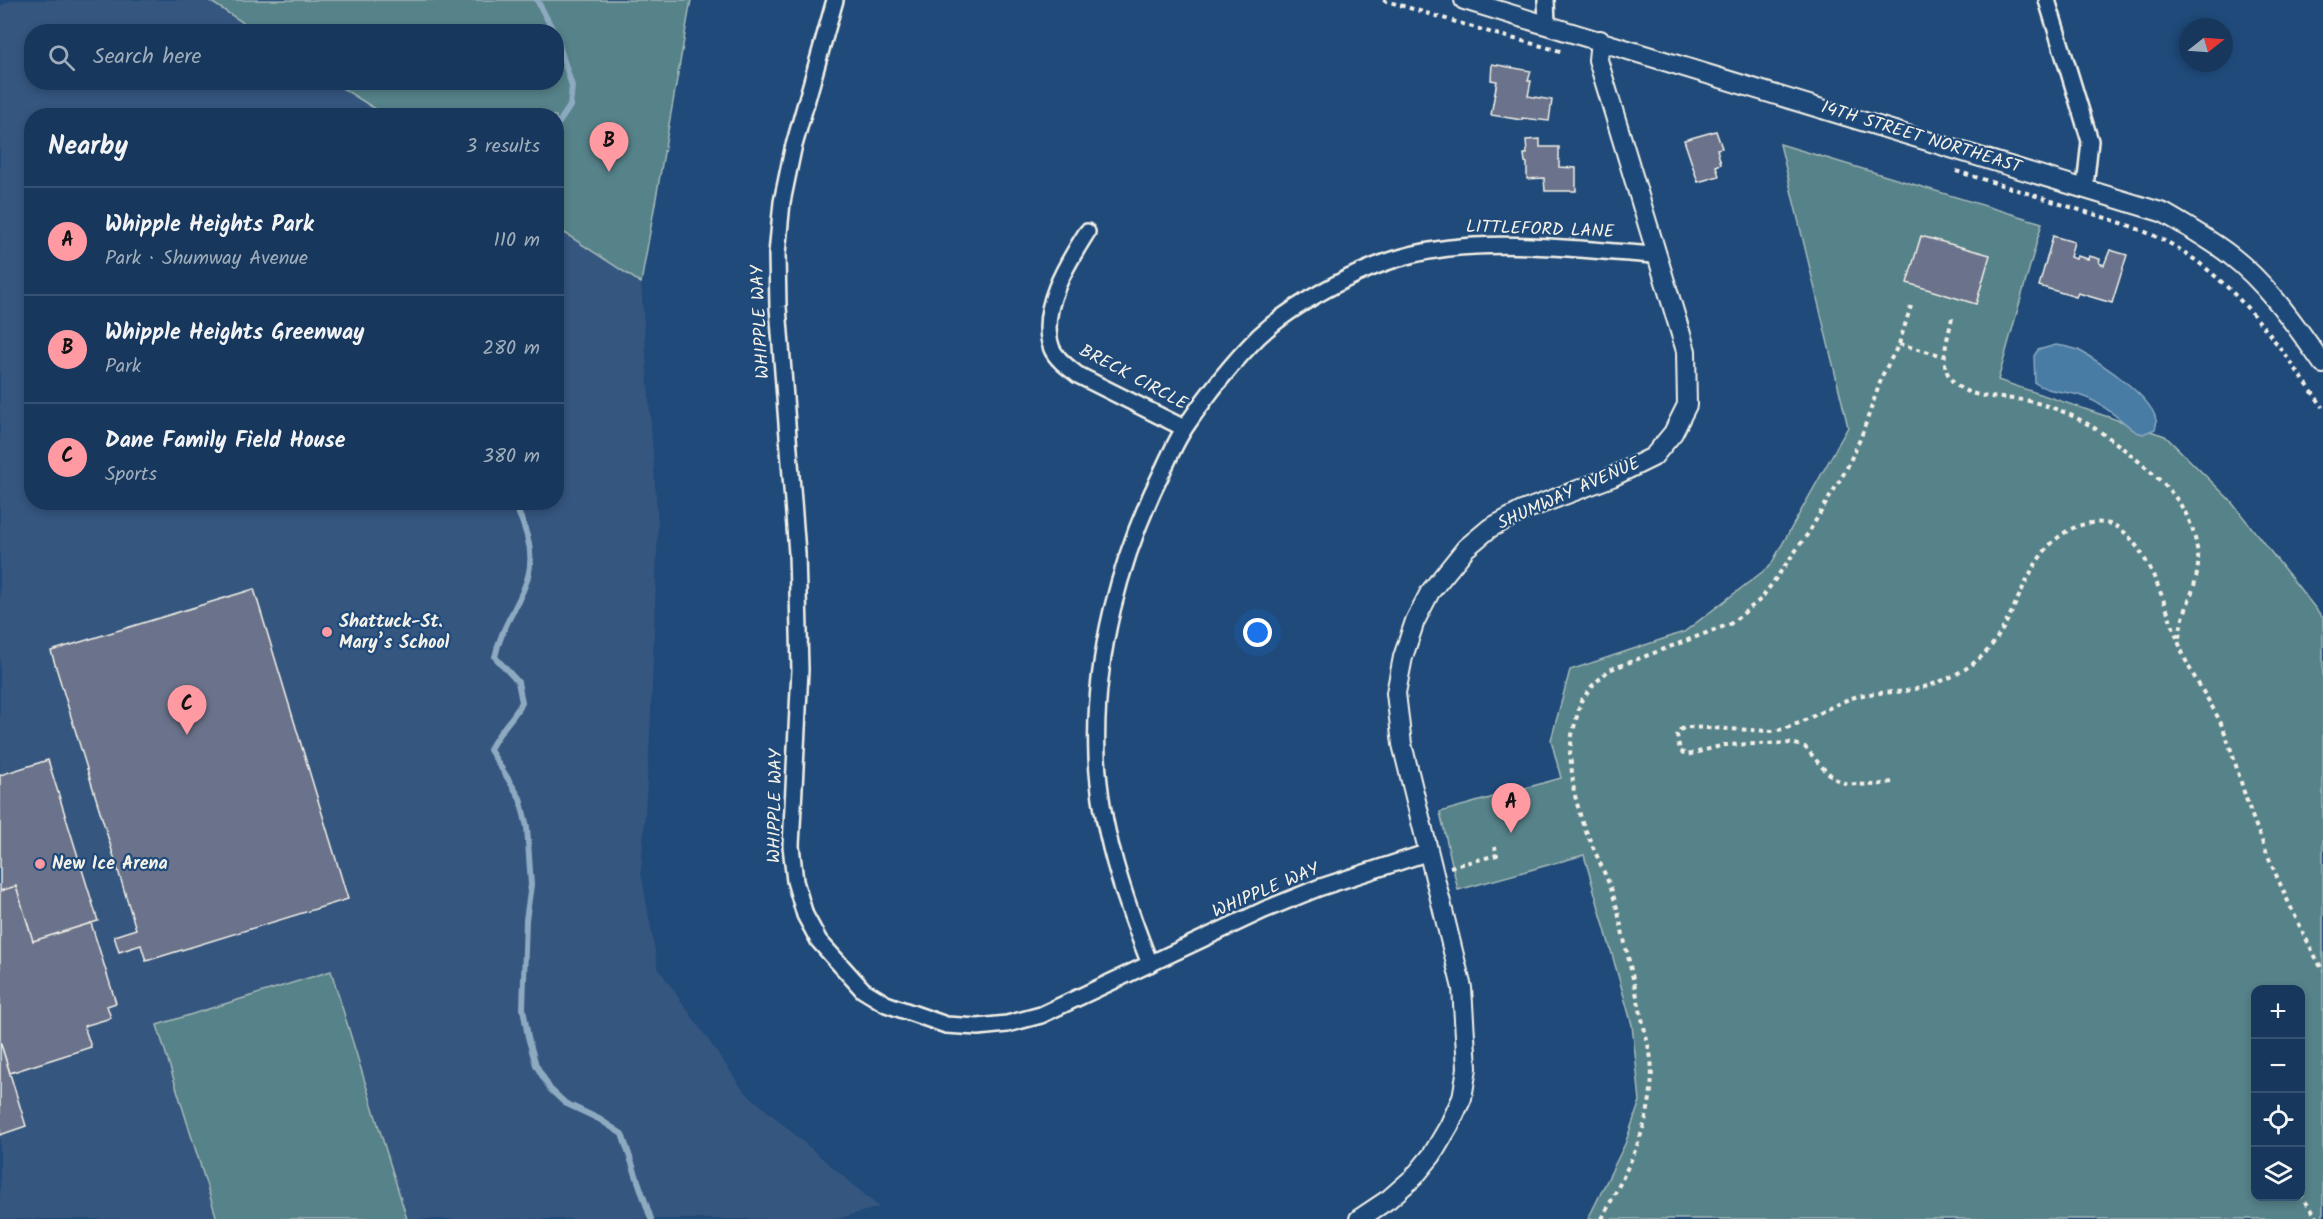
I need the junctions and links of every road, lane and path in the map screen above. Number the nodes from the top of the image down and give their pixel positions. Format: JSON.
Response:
{"nodes":[{"id":1,"x":835,"y":0,"type":"edge"},
{"id":2,"x":1383,"y":0,"type":"edge"},
{"id":3,"x":1464,"y":0,"type":"edge"},
{"id":4,"x":1546,"y":0,"type":"edge"},
{"id":5,"x":2047,"y":0,"type":"edge"},
{"id":6,"x":1546,"y":24,"type":"junction"},
{"id":7,"x":1600,"y":40,"type":"junction"},
{"id":8,"x":1598,"y":60,"type":"junction"},
{"id":9,"x":1954,"y":171,"type":"dead end"},
{"id":10,"x":2085,"y":187,"type":"junction"},
{"id":11,"x":1087,"y":232,"type":"dead end"},
{"id":12,"x":1655,"y":255,"type":"junction"},
{"id":13,"x":1911,"y":306,"type":"dead end"},
{"id":14,"x":1952,"y":318,"type":"dead end"},
{"id":15,"x":1899,"y":344,"type":"junction"},
{"id":16,"x":1944,"y":356,"type":"junction"},
{"id":17,"x":2323,"y":364,"type":"edge"},
{"id":18,"x":2323,"y":407,"type":"edge"},
{"id":19,"x":1184,"y":428,"type":"junction"},
{"id":20,"x":2179,"y":643,"type":"junction"},
{"id":21,"x":1892,"y":782,"type":"dead end"},
{"id":22,"x":1429,"y":852,"type":"junction"},
{"id":23,"x":1150,"y":964,"type":"junction"},
{"id":24,"x":2323,"y":971,"type":"edge"},
{"id":25,"x":2305,"y":1200,"type":"edge"},
{"id":26,"x":1359,"y":1219,"type":"edge"},
{"id":27,"x":1602,"y":1219,"type":"edge"},
{"id":28,"x":2318,"y":1219,"type":"edge"}],
"edges":[{"from":1,"to":23,"type":"street","name":"WHIPPLE WAY"},
{"from":2,"to":8,"type":"path"},
{"from":3,"to":6,"type":"street","name":"14TH STREET NORTHEAST"},
{"from":4,"to":6,"type":"street"},
{"from":5,"to":10,"type":"street"},
{"from":6,"to":7,"type":"street","name":"14TH STREET NORTHEAST"},
{"from":7,"to":8,"type":"street","name":"SHUMWAY AVENUE"},
{"from":7,"to":10,"type":"street","name":"14TH STREET NORTHEAST"},
{"from":8,"to":12,"type":"street","name":"SHUMWAY AVENUE"},
{"from":9,"to":18,"type":"path"},
{"from":10,"to":17,"type":"street","name":"14TH STREET NORTHEAST"},
{"from":11,"to":19,"type":"street","name":"BRECK CIRCLE"},
{"from":12,"to":19,"type":"street","name":"LITTLEFORD LANE"},
{"from":12,"to":22,"type":"street","name":"SHUMWAY AVENUE"},
{"from":13,"to":15,"type":"path"},
{"from":14,"to":16,"type":"path"},
{"from":15,"to":16,"type":"path"},
{"from":15,"to":27,"type":"path"},
{"from":16,"to":20,"type":"path"},
{"from":19,"to":23,"type":"street","name":"LITTLEFORD LANE"},
{"from":20,"to":21,"type":"path"},
{"from":20,"to":24,"type":"path"},
{"from":22,"to":23,"type":"street","name":"WHIPPLE WAY"},
{"from":22,"to":26,"type":"street","name":"SHUMWAY AVENUE"},
{"from":25,"to":28,"type":"path"}]}
